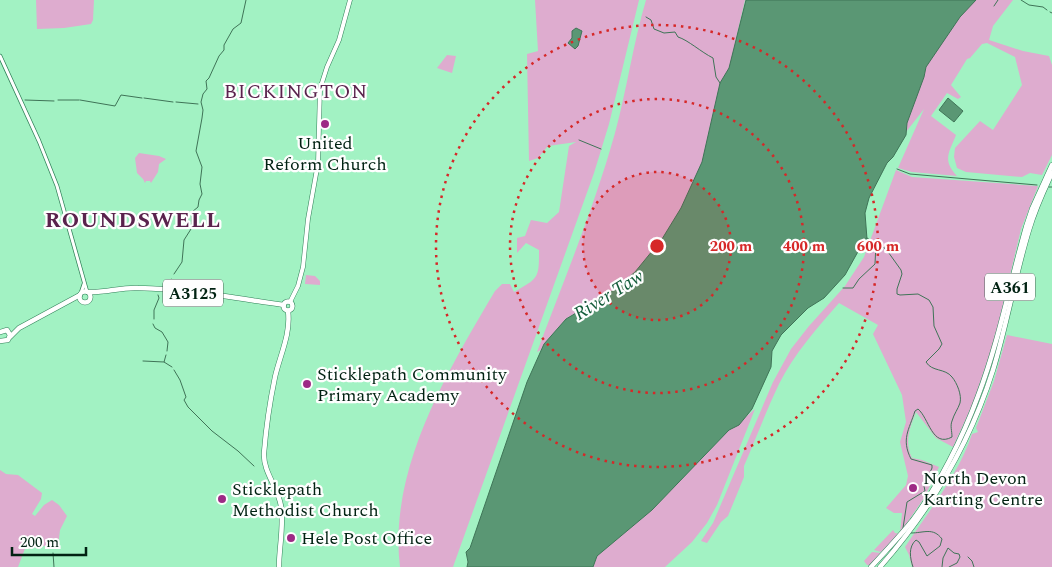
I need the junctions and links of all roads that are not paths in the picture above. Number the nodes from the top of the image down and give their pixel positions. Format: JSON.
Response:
{"nodes":[{"id":1,"x":350,"y":0,"type":"edge"},
{"id":2,"x":0,"y":56,"type":"edge"},
{"id":3,"x":1052,"y":165,"type":"edge"},
{"id":4,"x":1052,"y":173,"type":"edge"},
{"id":5,"x":84,"y":283,"type":"junction"},
{"id":6,"x":88,"y":292,"type":"junction"},
{"id":7,"x":103,"y":293,"type":"junction"},
{"id":8,"x":80,"y":294,"type":"junction"},
{"id":9,"x":90,"y":299,"type":"junction"},
{"id":10,"x":82,"y":302,"type":"junction"},
{"id":11,"x":290,"y":302,"type":"junction"},
{"id":12,"x":67,"y":303,"type":"junction"},
{"id":13,"x":284,"y":305,"type":"junction"},
{"id":14,"x":288,"y":311,"type":"junction"},
{"id":15,"x":19,"y":328,"type":"junction"},
{"id":16,"x":7,"y":330,"type":"junction"},
{"id":17,"x":0,"y":332,"type":"edge"},
{"id":18,"x":10,"y":337,"type":"junction"},
{"id":19,"x":0,"y":340,"type":"edge"},
{"id":20,"x":280,"y":567,"type":"edge"},
{"id":21,"x":871,"y":567,"type":"edge"},
{"id":22,"x":880,"y":567,"type":"edge"}],
"edges":[{"from":1,"to":11,"type":"main road"},
{"from":2,"to":5,"type":"street"},
{"from":3,"to":21,"type":"main road","number":"A361"},
{"from":4,"to":22,"type":"main road","number":"A361"},
{"from":5,"to":6,"type":"street"},
{"from":5,"to":8,"type":"street"},
{"from":6,"to":7,"type":"main road","number":"A3125"},
{"from":6,"to":8,"type":"main road","number":"A3125"},
{"from":6,"to":9,"type":"main road"},
{"from":7,"to":9,"type":"main road","number":"A3125"},
{"from":7,"to":13,"type":"main road","number":"A3125"},
{"from":8,"to":10,"type":"main road"},
{"from":8,"to":12,"type":"main road","number":"A3125"},
{"from":9,"to":10,"type":"main road","number":"A3125"},
{"from":10,"to":12,"type":"main road","number":"A3125"},
{"from":11,"to":13,"type":"main road"},
{"from":11,"to":14,"type":"main road"},
{"from":12,"to":15,"type":"main road","number":"A3125"},
{"from":13,"to":14,"type":"main road"},
{"from":14,"to":20,"type":"main road"},
{"from":15,"to":16,"type":"main road","number":"A3125"},
{"from":15,"to":18,"type":"main road","number":"A3125"},
{"from":16,"to":17,"type":"main road"},
{"from":16,"to":18,"type":"main road"},
{"from":18,"to":19,"type":"main road"}]}
